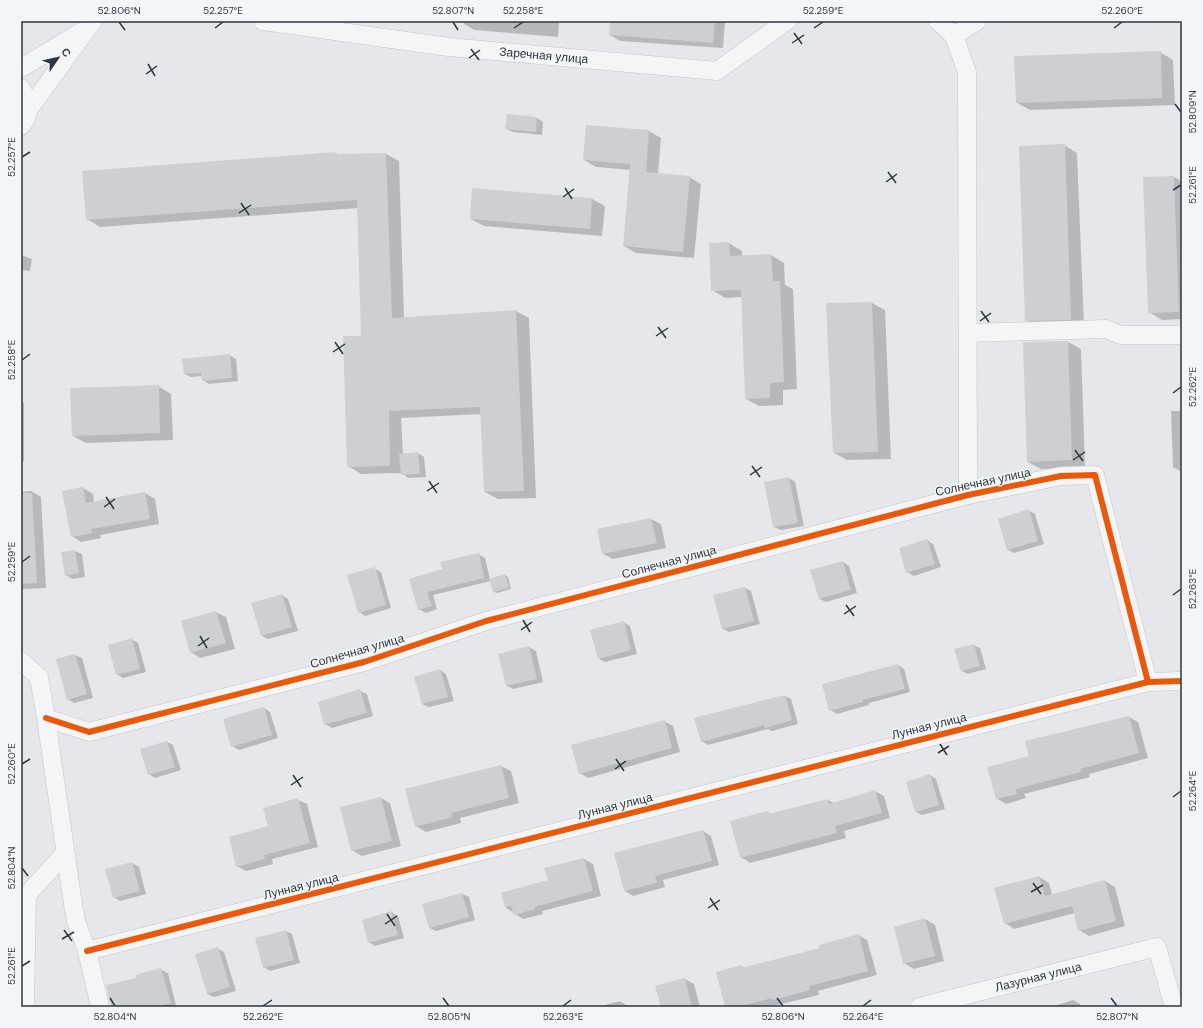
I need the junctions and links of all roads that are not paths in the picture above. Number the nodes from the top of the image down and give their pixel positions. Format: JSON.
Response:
{"nodes":[{"id":1,"x":263,"y":21,"type":"edge"},
{"id":2,"x":787,"y":21,"type":"edge"},
{"id":3,"x":938,"y":21,"type":"edge"},
{"id":4,"x":977,"y":21,"type":"edge"},
{"id":5,"x":90,"y":25,"type":"edge"},
{"id":6,"x":954,"y":36,"type":"junction"},
{"id":7,"x":21,"y":68,"type":"edge"},
{"id":8,"x":21,"y":88,"type":"edge"},
{"id":9,"x":29,"y":110,"type":"junction"},
{"id":10,"x":21,"y":126,"type":"edge"},
{"id":11,"x":968,"y":333,"type":"junction"},
{"id":12,"x":1182,"y":335,"type":"edge"},
{"id":13,"x":968,"y":494,"type":"junction"},
{"id":14,"x":21,"y":661,"type":"edge"},
{"id":15,"x":1182,"y":681,"type":"edge"},
{"id":16,"x":1148,"y":682,"type":"junction"},
{"id":17,"x":46,"y":718,"type":"junction"},
{"id":18,"x":65,"y":853,"type":"junction"},
{"id":19,"x":87,"y":951,"type":"junction"},
{"id":20,"x":25,"y":1007,"type":"edge"},
{"id":21,"x":100,"y":1007,"type":"edge"},
{"id":22,"x":919,"y":1007,"type":"edge"},
{"id":23,"x":1174,"y":1007,"type":"edge"}],
"edges":[{"from":1,"to":2,"type":"street","name":"Заречная улица"},
{"from":3,"to":6,"type":"street"},
{"from":4,"to":6,"type":"street"},
{"from":5,"to":7,"type":"street"},
{"from":5,"to":9,"type":"street"},
{"from":6,"to":11,"type":"street"},
{"from":8,"to":9,"type":"street"},
{"from":9,"to":10,"type":"street"},
{"from":11,"to":12,"type":"street"},
{"from":11,"to":13,"type":"street"},
{"from":13,"to":16,"type":"street","name":"Солнечная улица"},
{"from":13,"to":17,"type":"street","name":"Солнечная улица"},
{"from":14,"to":17,"type":"street"},
{"from":15,"to":16,"type":"street","name":"Лунная улица"},
{"from":16,"to":19,"type":"street","name":"Лунная улица"},
{"from":17,"to":18,"type":"street"},
{"from":18,"to":19,"type":"street"},
{"from":18,"to":20,"type":"street"},
{"from":19,"to":21,"type":"street"},
{"from":22,"to":23,"type":"street","name":"Лазурная улица"}]}
